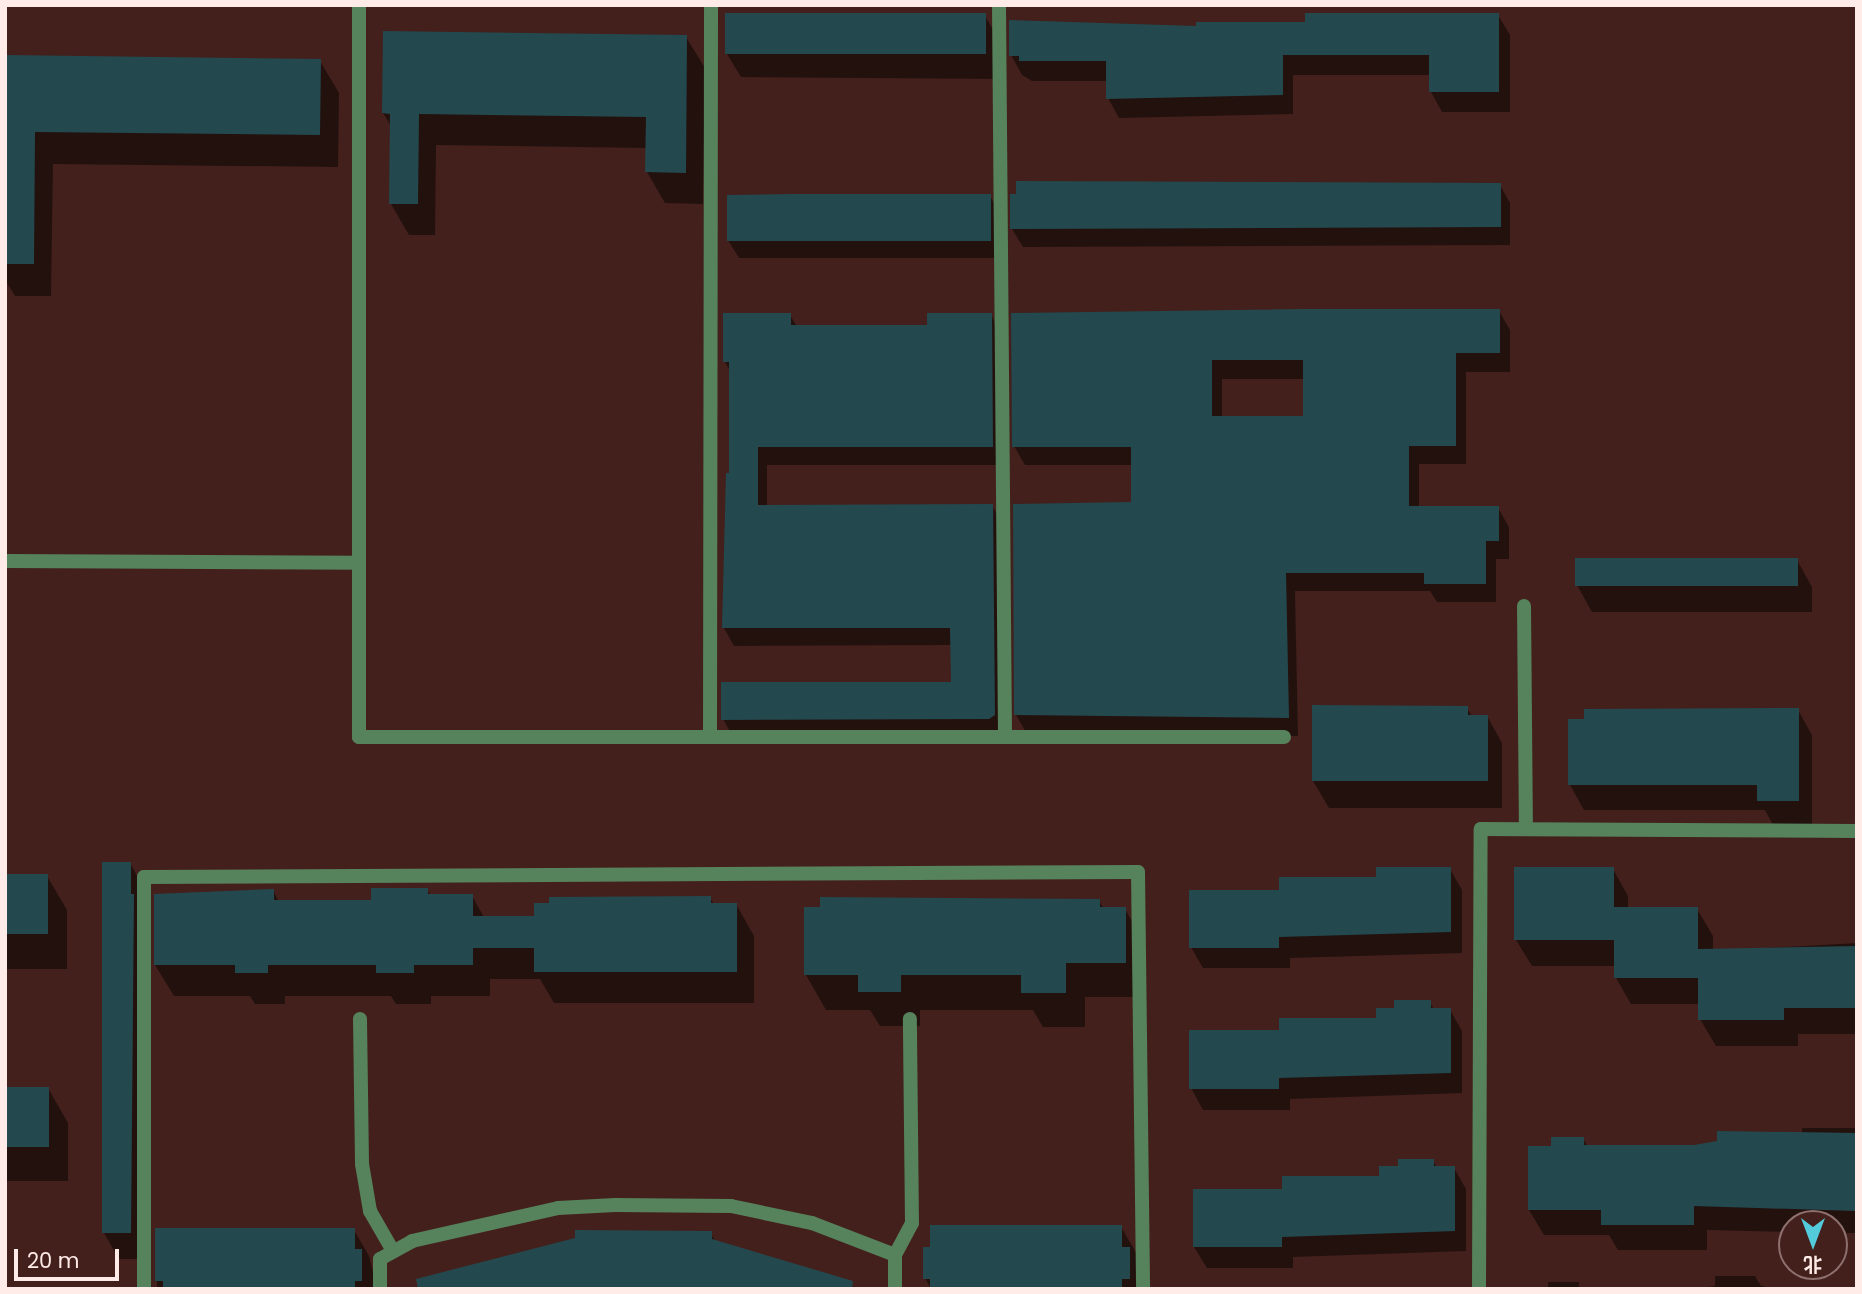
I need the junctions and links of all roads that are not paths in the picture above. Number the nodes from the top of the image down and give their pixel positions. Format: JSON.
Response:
{"nodes":[{"id":1,"x":359,"y":5,"type":"edge"},
{"id":2,"x":711,"y":5,"type":"edge"},
{"id":3,"x":999,"y":5,"type":"edge"},
{"id":4,"x":5,"y":561,"type":"edge"},
{"id":5,"x":359,"y":563,"type":"junction"},
{"id":6,"x":1524,"y":606,"type":"dead end"},
{"id":7,"x":710,"y":737,"type":"junction"},
{"id":8,"x":1005,"y":737,"type":"junction"},
{"id":9,"x":1284,"y":737,"type":"dead end"},
{"id":10,"x":1526,"y":829,"type":"junction"},
{"id":11,"x":1857,"y":831,"type":"edge"},
{"id":12,"x":360,"y":1019,"type":"dead end"},
{"id":13,"x":910,"y":1019,"type":"dead end"},
{"id":14,"x":393,"y":1251,"type":"junction"},
{"id":15,"x":895,"y":1255,"type":"junction"},
{"id":16,"x":144,"y":1289,"type":"edge"},
{"id":17,"x":380,"y":1289,"type":"edge"},
{"id":18,"x":895,"y":1289,"type":"edge"},
{"id":19,"x":1143,"y":1289,"type":"edge"},
{"id":20,"x":1479,"y":1289,"type":"edge"}],
"edges":[{"from":1,"to":5,"type":"street"},
{"from":2,"to":7,"type":"street"},
{"from":3,"to":8,"type":"street"},
{"from":4,"to":5,"type":"street"},
{"from":5,"to":7,"type":"street"},
{"from":6,"to":10,"type":"street"},
{"from":7,"to":8,"type":"street"},
{"from":8,"to":9,"type":"street"},
{"from":10,"to":11,"type":"street"},
{"from":10,"to":20,"type":"street"},
{"from":12,"to":14,"type":"street"},
{"from":13,"to":15,"type":"street"},
{"from":14,"to":15,"type":"street"},
{"from":14,"to":17,"type":"street"},
{"from":15,"to":18,"type":"street"},
{"from":16,"to":19,"type":"street"}]}
